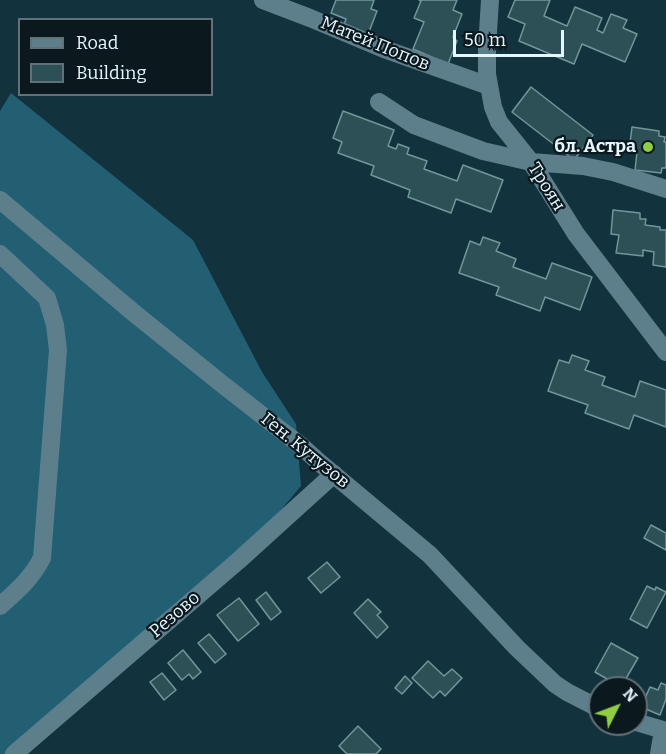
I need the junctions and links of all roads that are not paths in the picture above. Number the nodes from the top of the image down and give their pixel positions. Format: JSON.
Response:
{"nodes":[{"id":1,"x":263,"y":0,"type":"edge"},
{"id":2,"x":490,"y":0,"type":"edge"},
{"id":3,"x":489,"y":86,"type":"junction"},
{"id":4,"x":379,"y":102,"type":"dead end"},
{"id":5,"x":531,"y":162,"type":"junction"},
{"id":6,"x":666,"y":189,"type":"edge"},
{"id":7,"x":0,"y":200,"type":"edge"},
{"id":8,"x":0,"y":254,"type":"edge"},
{"id":9,"x":666,"y":352,"type":"edge"},
{"id":10,"x":334,"y":474,"type":"junction"},
{"id":11,"x":1,"y":604,"type":"edge"},
{"id":12,"x":588,"y":703,"type":"edge"},
{"id":13,"x":648,"y":726,"type":"edge"},
{"id":14,"x":665,"y":731,"type":"edge"},
{"id":15,"x":14,"y":754,"type":"edge"},
{"id":16,"x":659,"y":754,"type":"edge"}],
"edges":[{"from":1,"to":3,"type":"street","name":"Матей Попов"},
{"from":2,"to":3,"type":"street","name":"Троян"},
{"from":3,"to":5,"type":"street","name":"Троян"},
{"from":4,"to":5,"type":"street"},
{"from":5,"to":6,"type":"street"},
{"from":5,"to":9,"type":"street","name":"Троян"},
{"from":7,"to":10,"type":"street","name":"Ген. Кутузов"},
{"from":8,"to":11,"type":"street"},
{"from":10,"to":12,"type":"street","name":"Ген. Кутузов"},
{"from":10,"to":15,"type":"street","name":"Резово"},
{"from":13,"to":14,"type":"street"},
{"from":14,"to":16,"type":"street"}]}
